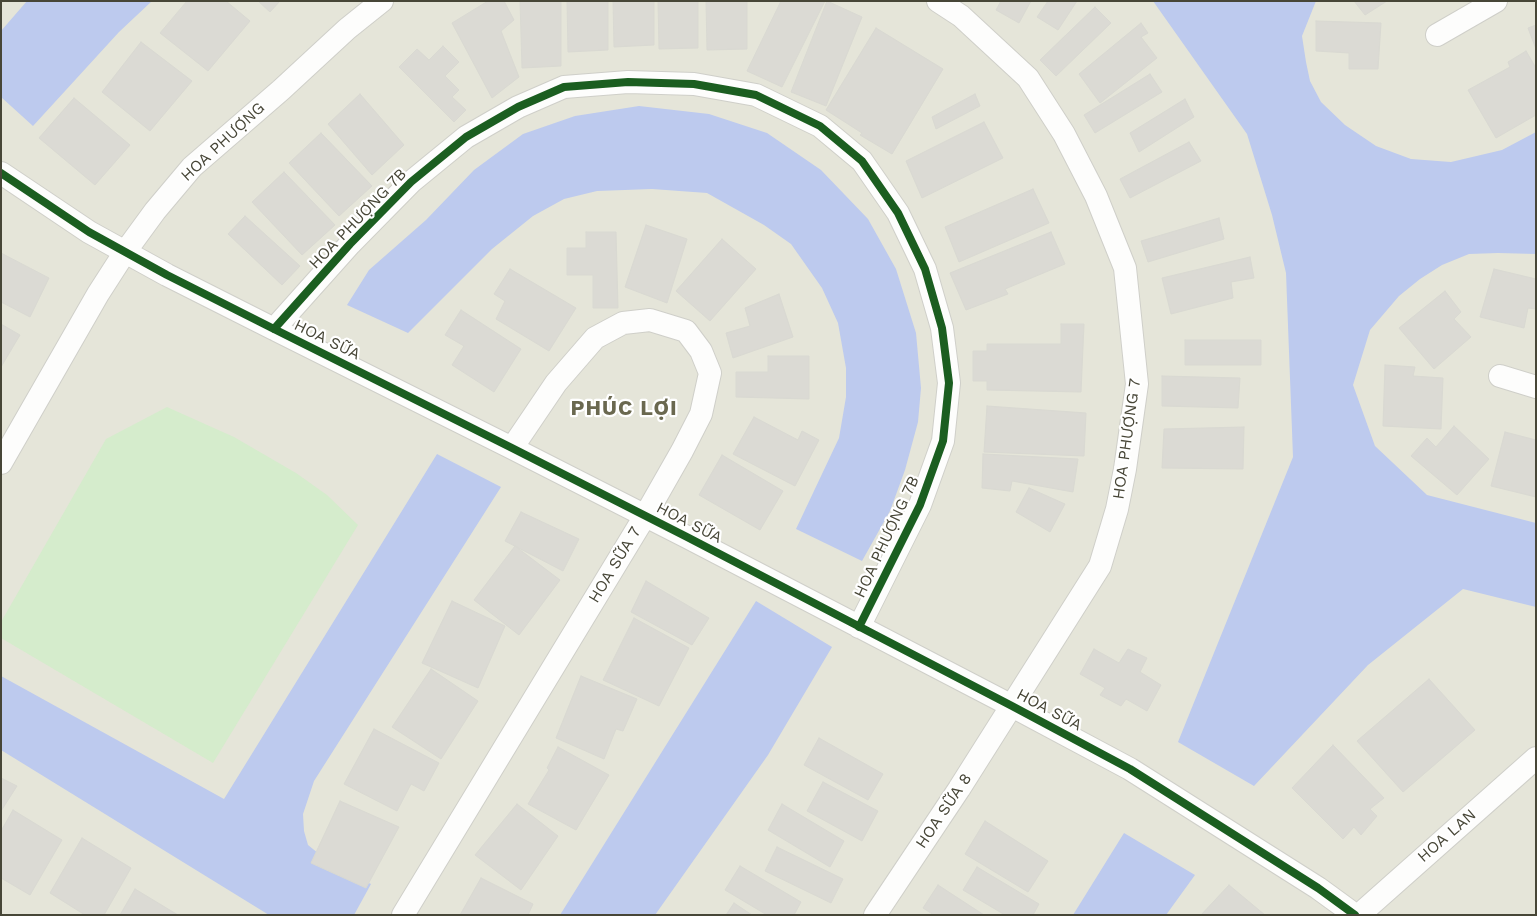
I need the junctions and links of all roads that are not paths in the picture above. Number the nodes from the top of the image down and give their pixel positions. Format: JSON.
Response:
{"nodes":[{"id":1,"x":382,"y":1,"type":"edge"},
{"id":2,"x":938,"y":1,"type":"edge"},
{"id":3,"x":1496,"y":1,"type":"edge"},
{"id":4,"x":1437,"y":35,"type":"dead end"},
{"id":5,"x":1,"y":173,"type":"edge"},
{"id":6,"x":125,"y":252,"type":"junction"},
{"id":7,"x":274,"y":330,"type":"junction"},
{"id":8,"x":1500,"y":376,"type":"dead end"},
{"id":9,"x":1536,"y":387,"type":"edge"},
{"id":10,"x":512,"y":448,"type":"junction"},
{"id":11,"x":1,"y":464,"type":"edge"},
{"id":12,"x":645,"y":516,"type":"junction"},
{"id":13,"x":859,"y":627,"type":"junction"},
{"id":14,"x":1012,"y":706,"type":"junction"},
{"id":15,"x":1536,"y":758,"type":"edge"},
{"id":16,"x":403,"y":915,"type":"edge"},
{"id":17,"x":875,"y":915,"type":"edge"},
{"id":18,"x":1354,"y":915,"type":"edge"},
{"id":19,"x":1359,"y":915,"type":"edge"}],
"edges":[{"from":1,"to":6,"type":"street","name":"HOA PHƯỢNG"},
{"from":2,"to":14,"type":"street","name":"HOA PHƯỢNG 7"},
{"from":3,"to":4,"type":"street"},
{"from":5,"to":6,"type":"street","name":"HOA SỮA"},
{"from":6,"to":7,"type":"street","name":"HOA SỮA"},
{"from":6,"to":11,"type":"street","name":"HOA PHƯỢNG"},
{"from":7,"to":10,"type":"street","name":"HOA SỮA"},
{"from":7,"to":13,"type":"street","name":"HOA PHƯỢNG 7B"},
{"from":8,"to":9,"type":"street"},
{"from":10,"to":12,"type":"street","name":"HOA SỮA"},
{"from":10,"to":12,"type":"street","name":"HOA SỮA 7"},
{"from":12,"to":13,"type":"street","name":"HOA SỮA"},
{"from":12,"to":16,"type":"street","name":"HOA SỮA 7"},
{"from":13,"to":14,"type":"street","name":"HOA SỮA"},
{"from":14,"to":17,"type":"street","name":"HOA SỮA 8"},
{"from":14,"to":18,"type":"street","name":"HOA SỮA"},
{"from":15,"to":19,"type":"street","name":"HOA LAN"}]}
